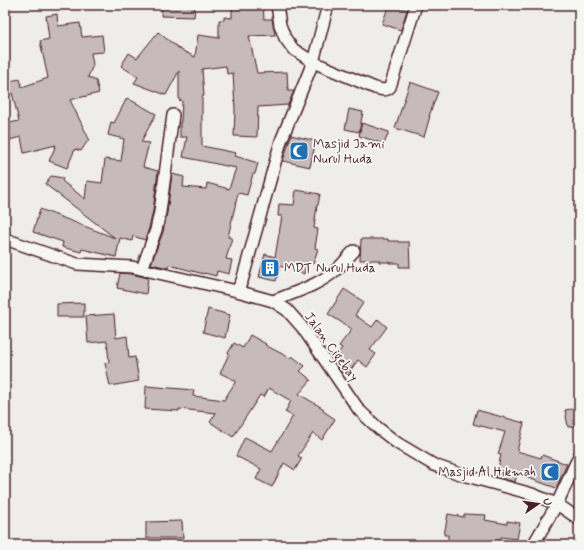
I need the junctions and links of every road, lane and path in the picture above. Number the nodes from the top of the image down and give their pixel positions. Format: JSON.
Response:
{"nodes":[{"id":1,"x":277,"y":5,"type":"edge"},
{"id":2,"x":328,"y":5,"type":"edge"},
{"id":3,"x":416,"y":5,"type":"edge"},
{"id":4,"x":313,"y":62,"type":"junction"},
{"id":5,"x":173,"y":115,"type":"dead end"},
{"id":6,"x":5,"y":240,"type":"edge"},
{"id":7,"x":354,"y":251,"type":"dead end"},
{"id":8,"x":142,"y":269,"type":"junction"},
{"id":9,"x":237,"y":291,"type":"junction"},
{"id":10,"x":272,"y":301,"type":"junction"},
{"id":11,"x":579,"y":456,"type":"edge"},
{"id":12,"x":557,"y":504,"type":"junction"},
{"id":13,"x":579,"y":518,"type":"edge"},
{"id":14,"x":533,"y":545,"type":"edge"}],
"edges":[{"from":1,"to":4,"type":"street"},
{"from":2,"to":4,"type":"street"},
{"from":3,"to":4,"type":"street"},
{"from":4,"to":9,"type":"street"},
{"from":5,"to":8,"type":"street"},
{"from":6,"to":8,"type":"street","name":"Jalan Cigebay"},
{"from":7,"to":10,"type":"street"},
{"from":8,"to":9,"type":"street","name":"Jalan Cigebay"},
{"from":9,"to":10,"type":"street","name":"Jalan Cigebay"},
{"from":10,"to":12,"type":"street","name":"Jalan Cigebay"},
{"from":11,"to":12,"type":"street"},
{"from":12,"to":13,"type":"street","name":"Jalan Cigebay"},
{"from":12,"to":14,"type":"street"}]}
